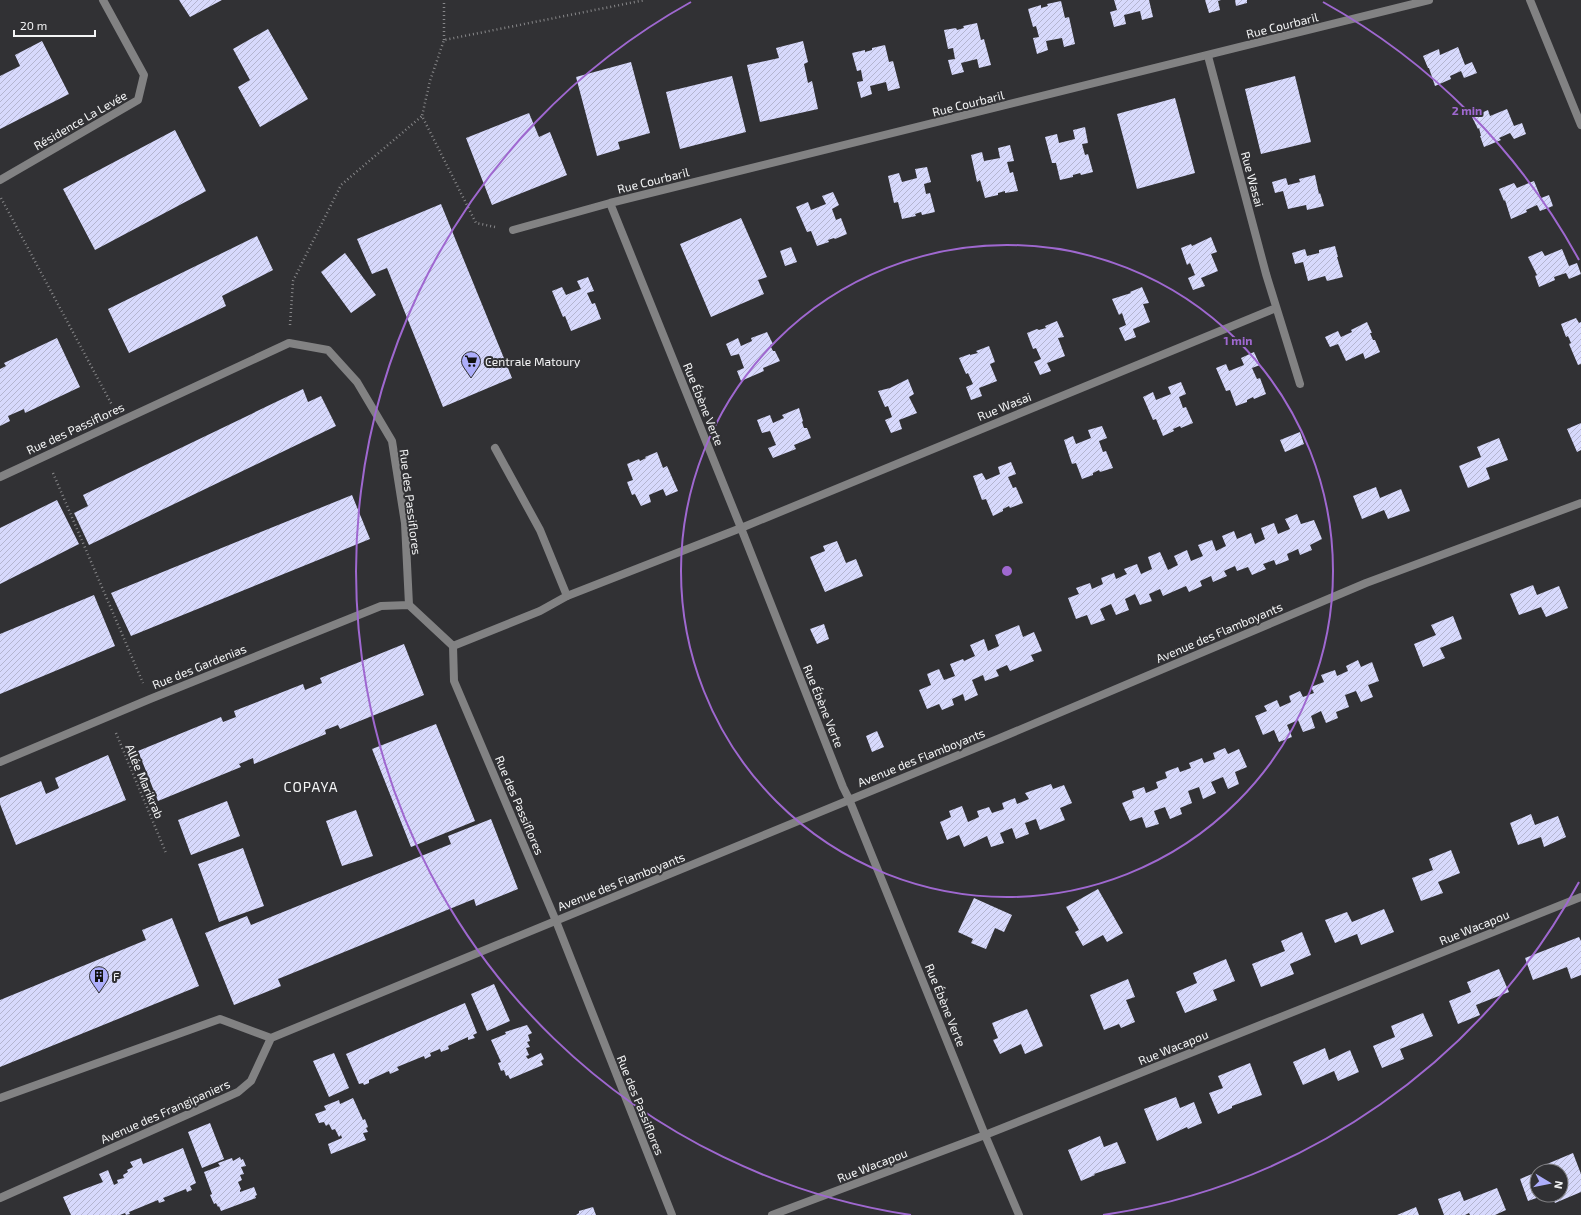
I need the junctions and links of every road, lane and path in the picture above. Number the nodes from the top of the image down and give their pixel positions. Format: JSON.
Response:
{"nodes":[{"id":1,"x":103,"y":0,"type":"edge"},
{"id":2,"x":444,"y":0,"type":"edge"},
{"id":3,"x":645,"y":0,"type":"edge"},
{"id":4,"x":1429,"y":0,"type":"edge"},
{"id":5,"x":1530,"y":0,"type":"edge"},
{"id":6,"x":444,"y":40,"type":"junction"},
{"id":7,"x":1208,"y":56,"type":"junction"},
{"id":8,"x":422,"y":116,"type":"junction"},
{"id":9,"x":1581,"y":125,"type":"edge"},
{"id":10,"x":0,"y":180,"type":"edge"},
{"id":11,"x":0,"y":196,"type":"edge"},
{"id":12,"x":610,"y":203,"type":"junction"},
{"id":13,"x":513,"y":230,"type":"joint"},
{"id":14,"x":1276,"y":308,"type":"junction"},
{"id":15,"x":289,"y":343,"type":"junction"},
{"id":16,"x":1300,"y":384,"type":"dead end"},
{"id":17,"x":120,"y":421,"type":"junction"},
{"id":18,"x":495,"y":448,"type":"dead end"},
{"id":19,"x":46,"y":456,"type":"junction"},
{"id":20,"x":0,"y":477,"type":"edge"},
{"id":21,"x":1581,"y":503,"type":"edge"},
{"id":22,"x":741,"y":528,"type":"junction"},
{"id":23,"x":567,"y":596,"type":"junction"},
{"id":24,"x":409,"y":605,"type":"junction"},
{"id":25,"x":452,"y":646,"type":"junction"},
{"id":26,"x":150,"y":699,"type":"junction"},
{"id":27,"x":110,"y":715,"type":"junction"},
{"id":28,"x":0,"y":762,"type":"edge"},
{"id":29,"x":849,"y":799,"type":"junction"},
{"id":30,"x":166,"y":853,"type":"dead end"},
{"id":31,"x":1581,"y":897,"type":"edge"},
{"id":32,"x":556,"y":921,"type":"junction"},
{"id":33,"x":271,"y":1038,"type":"junction"},
{"id":34,"x":0,"y":1098,"type":"edge"},
{"id":35,"x":985,"y":1135,"type":"junction"},
{"id":36,"x":0,"y":1198,"type":"edge"},
{"id":37,"x":672,"y":1215,"type":"edge"},
{"id":38,"x":772,"y":1215,"type":"edge"},
{"id":39,"x":1019,"y":1215,"type":"edge"}],
"edges":[{"from":1,"to":10,"type":"street","name":"Résidence La Levée"},
{"from":2,"to":6,"type":"path"},
{"from":3,"to":6,"type":"path"},
{"from":4,"to":7,"type":"street","name":"Rue Courbaril"},
{"from":5,"to":9,"type":"street"},
{"from":6,"to":8,"type":"path"},
{"from":7,"to":12,"type":"street","name":"Rue Courbaril"},
{"from":7,"to":14,"type":"street","name":"Rue Wasai"},
{"from":8,"to":13,"type":"path"},
{"from":8,"to":15,"type":"path"},
{"from":11,"to":17,"type":"path"},
{"from":12,"to":13,"type":"street","name":"Rue Courbaril"},
{"from":12,"to":22,"type":"street","name":"Rue Ébène Verte"},
{"from":14,"to":16,"type":"street","name":"Rue Wasai"},
{"from":14,"to":22,"type":"street","name":"Rue Wasai"},
{"from":15,"to":17,"type":"street","name":"Rue des Passiflores"},
{"from":15,"to":24,"type":"street","name":"Rue des Passiflores"},
{"from":17,"to":19,"type":"street","name":"Rue des Passiflores"},
{"from":18,"to":23,"type":"street"},
{"from":19,"to":20,"type":"street","name":"Rue des Passiflores"},
{"from":19,"to":26,"type":"path"},
{"from":21,"to":29,"type":"street","name":"Avenue des Flamboyants"},
{"from":22,"to":23,"type":"street","name":"Rue Wasai"},
{"from":22,"to":29,"type":"street","name":"Rue Ébène Verte"},
{"from":23,"to":25,"type":"street","name":"Rue Wasai"},
{"from":24,"to":25,"type":"street"},
{"from":24,"to":26,"type":"street","name":"Rue des Gardenias"},
{"from":25,"to":32,"type":"street","name":"Rue des Passiflores"},
{"from":26,"to":27,"type":"street","name":"Rue des Gardenias"},
{"from":27,"to":28,"type":"street","name":"Rue des Gardenias"},
{"from":27,"to":30,"type":"path","name":"Allée Marikrab"},
{"from":29,"to":32,"type":"street","name":"Avenue des Flamboyants"},
{"from":29,"to":35,"type":"street","name":"Rue Ébène Verte"},
{"from":31,"to":35,"type":"street","name":"Rue Wacapou"},
{"from":32,"to":33,"type":"street","name":"Avenue des Flamboyants"},
{"from":32,"to":37,"type":"street","name":"Rue des Passiflores"},
{"from":33,"to":34,"type":"street"},
{"from":33,"to":36,"type":"street","name":"Avenue des Frangipaniers"},
{"from":35,"to":38,"type":"street","name":"Rue Wacapou"},
{"from":35,"to":39,"type":"street","name":"Rue Ébène Verte"}]}
